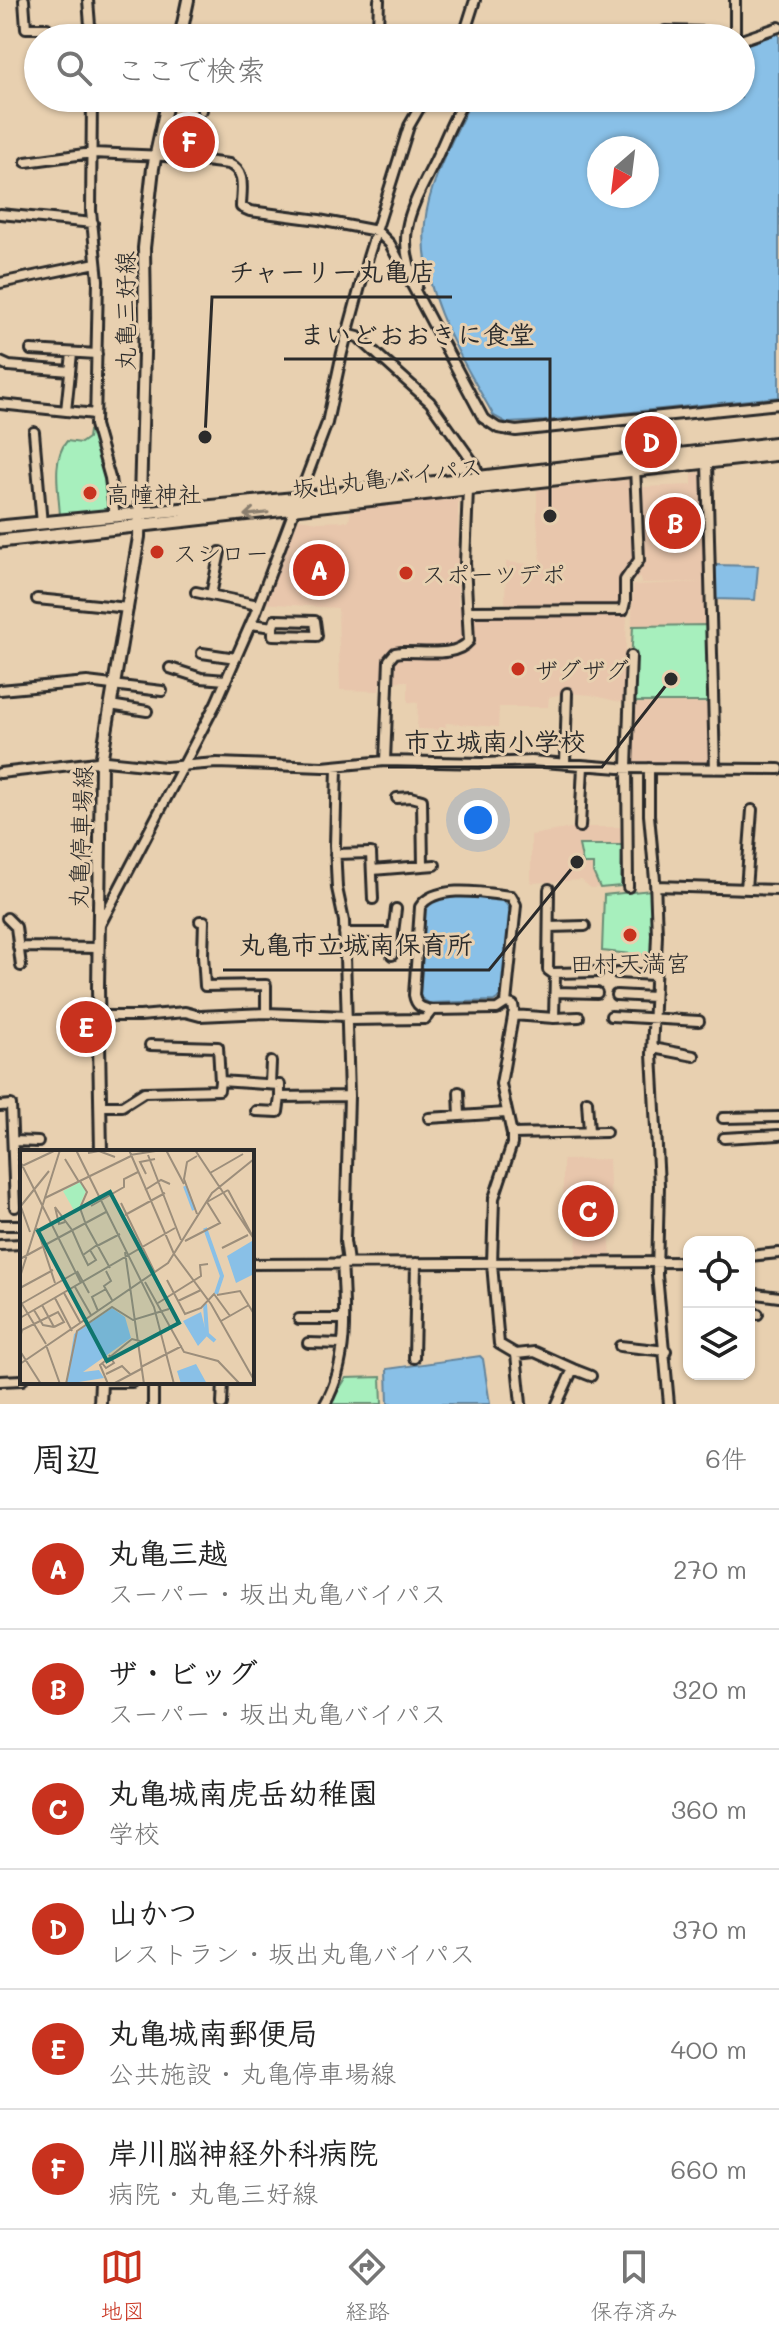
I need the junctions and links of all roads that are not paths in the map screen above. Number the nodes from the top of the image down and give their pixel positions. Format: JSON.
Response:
{"nodes":[{"id":1,"x":24,"y":0,"type":"edge"},
{"id":2,"x":88,"y":0,"type":"edge"},
{"id":3,"x":188,"y":0,"type":"edge"},
{"id":4,"x":379,"y":0,"type":"edge"},
{"id":5,"x":475,"y":0,"type":"edge"},
{"id":6,"x":735,"y":0,"type":"edge"},
{"id":7,"x":26,"y":24,"type":"edge"},
{"id":8,"x":90,"y":24,"type":"edge"},
{"id":9,"x":183,"y":24,"type":"edge"},
{"id":10,"x":378,"y":24,"type":"edge"},
{"id":11,"x":467,"y":24,"type":"edge"},
{"id":12,"x":735,"y":24,"type":"edge"},
{"id":13,"x":779,"y":27,"type":"edge"},
{"id":14,"x":755,"y":35,"type":"edge"},
{"id":15,"x":92,"y":112,"type":"edge"},
{"id":16,"x":165,"y":112,"type":"edge"},
{"id":17,"x":417,"y":112,"type":"edge"},
{"id":18,"x":459,"y":112,"type":"edge"},
{"id":19,"x":92,"y":153,"type":"junction"},
{"id":20,"x":156,"y":156,"type":"junction"},
{"id":21,"x":26,"y":162,"type":"dead end"},
{"id":22,"x":0,"y":214,"type":"edge"},
{"id":23,"x":93,"y":223,"type":"junction"},
{"id":24,"x":377,"y":231,"type":"junction"},
{"id":25,"x":96,"y":263,"type":"junction"},
{"id":26,"x":0,"y":283,"type":"edge"},
{"id":27,"x":431,"y":316,"type":"junction"},
{"id":28,"x":346,"y":334,"type":"junction"},
{"id":29,"x":31,"y":350,"type":"dead end"},
{"id":30,"x":72,"y":353,"type":"junction"},
{"id":31,"x":97,"y":354,"type":"junction"},
{"id":32,"x":0,"y":362,"type":"edge"},
{"id":33,"x":70,"y":371,"type":"junction"},
{"id":34,"x":0,"y":404,"type":"edge"},
{"id":35,"x":779,"y":404,"type":"edge"},
{"id":36,"x":66,"y":411,"type":"junction"},
{"id":37,"x":95,"y":414,"type":"junction"},
{"id":38,"x":34,"y":432,"type":"dead end"},
{"id":39,"x":779,"y":443,"type":"edge"},
{"id":40,"x":779,"y":454,"type":"edge"},
{"id":41,"x":707,"y":462,"type":"junction"},
{"id":42,"x":635,"y":465,"type":"junction"},
{"id":43,"x":479,"y":476,"type":"junction"},
{"id":44,"x":468,"y":489,"type":"junction"},
{"id":45,"x":298,"y":504,"type":"junction"},
{"id":46,"x":115,"y":517,"type":"junction"},
{"id":47,"x":140,"y":520,"type":"junction"},
{"id":48,"x":42,"y":524,"type":"junction"},
{"id":49,"x":0,"y":527,"type":"edge"},
{"id":50,"x":0,"y":541,"type":"edge"},
{"id":51,"x":220,"y":552,"type":"dead end"},
{"id":52,"x":196,"y":592,"type":"dead end"},
{"id":53,"x":211,"y":595,"type":"junction"},
{"id":54,"x":37,"y":599,"type":"dead end"},
{"id":55,"x":258,"y":605,"type":"junction"},
{"id":56,"x":128,"y":608,"type":"junction"},
{"id":57,"x":468,"y":611,"type":"junction"},
{"id":58,"x":251,"y":624,"type":"junction"},
{"id":59,"x":273,"y":627,"type":"junction"},
{"id":60,"x":202,"y":653,"type":"dead end"},
{"id":61,"x":631,"y":656,"type":"dead end"},
{"id":62,"x":236,"y":658,"type":"junction"},
{"id":63,"x":170,"y":668,"type":"dead end"},
{"id":64,"x":226,"y":680,"type":"junction"},
{"id":65,"x":114,"y":684,"type":"junction"},
{"id":66,"x":0,"y":690,"type":"edge"},
{"id":67,"x":162,"y":691,"type":"dead end"},
{"id":68,"x":567,"y":693,"type":"dead end"},
{"id":69,"x":110,"y":705,"type":"junction"},
{"id":70,"x":147,"y":711,"type":"dead end"},
{"id":71,"x":385,"y":761,"type":"junction"},
{"id":72,"x":101,"y":762,"type":"junction"},
{"id":73,"x":565,"y":764,"type":"junction"},
{"id":74,"x":185,"y":765,"type":"junction"},
{"id":75,"x":583,"y":766,"type":"junction"},
{"id":76,"x":337,"y":767,"type":"junction"},
{"id":77,"x":627,"y":767,"type":"junction"},
{"id":78,"x":649,"y":768,"type":"junction"},
{"id":79,"x":715,"y":769,"type":"junction"},
{"id":80,"x":779,"y":769,"type":"edge"},
{"id":81,"x":0,"y":773,"type":"edge"},
{"id":82,"x":397,"y":798,"type":"dead end"},
{"id":83,"x":752,"y":810,"type":"dead end"},
{"id":84,"x":580,"y":827,"type":"dead end"},
{"id":85,"x":335,"y":854,"type":"junction"},
{"id":86,"x":435,"y":865,"type":"dead end"},
{"id":87,"x":423,"y":866,"type":"junction"},
{"id":88,"x":372,"y":870,"type":"junction"},
{"id":89,"x":656,"y":886,"type":"junction"},
{"id":90,"x":628,"y":887,"type":"dead end"},
{"id":91,"x":549,"y":889,"type":"dead end"},
{"id":92,"x":746,"y":889,"type":"junction"},
{"id":93,"x":779,"y":890,"type":"edge"},
{"id":94,"x":373,"y":899,"type":"dead end"},
{"id":95,"x":396,"y":909,"type":"dead end"},
{"id":96,"x":7,"y":918,"type":"dead end"},
{"id":97,"x":200,"y":921,"type":"dead end"},
{"id":98,"x":585,"y":926,"type":"dead end"},
{"id":99,"x":549,"y":927,"type":"junction"},
{"id":100,"x":98,"y":929,"type":"junction"},
{"id":101,"x":344,"y":933,"type":"junction"},
{"id":102,"x":393,"y":933,"type":"junction"},
{"id":103,"x":18,"y":947,"type":"junction"},
{"id":104,"x":98,"y":948,"type":"junction"},
{"id":105,"x":392,"y":955,"type":"dead end"},
{"id":106,"x":21,"y":966,"type":"dead end"},
{"id":107,"x":598,"y":972,"type":"dead end"},
{"id":108,"x":553,"y":973,"type":"junction"},
{"id":109,"x":617,"y":973,"type":"dead end"},
{"id":110,"x":654,"y":975,"type":"junction"},
{"id":111,"x":555,"y":992,"type":"junction"},
{"id":112,"x":597,"y":993,"type":"dead end"},
{"id":113,"x":616,"y":995,"type":"dead end"},
{"id":114,"x":654,"y":997,"type":"junction"},
{"id":115,"x":506,"y":1003,"type":"junction"},
{"id":116,"x":432,"y":1010,"type":"junction"},
{"id":117,"x":266,"y":1013,"type":"junction"},
{"id":118,"x":513,"y":1015,"type":"junction"},
{"id":119,"x":99,"y":1016,"type":"junction"},
{"id":120,"x":611,"y":1016,"type":"dead end"},
{"id":121,"x":579,"y":1017,"type":"dead end"},
{"id":122,"x":347,"y":1018,"type":"junction"},
{"id":123,"x":554,"y":1018,"type":"junction"},
{"id":124,"x":654,"y":1019,"type":"junction"},
{"id":125,"x":699,"y":1021,"type":"dead end"},
{"id":126,"x":150,"y":1045,"type":"dead end"},
{"id":127,"x":653,"y":1048,"type":"junction"},
{"id":128,"x":694,"y":1056,"type":"dead end"},
{"id":129,"x":271,"y":1062,"type":"dead end"},
{"id":130,"x":220,"y":1081,"type":"junction"},
{"id":131,"x":270,"y":1084,"type":"junction"},
{"id":132,"x":459,"y":1092,"type":"dead end"},
{"id":133,"x":349,"y":1096,"type":"junction"},
{"id":134,"x":280,"y":1097,"type":"junction"},
{"id":135,"x":587,"y":1101,"type":"dead end"},
{"id":136,"x":0,"y":1106,"type":"edge"},
{"id":137,"x":101,"y":1106,"type":"junction"},
{"id":138,"x":256,"y":1111,"type":"dead end"},
{"id":139,"x":506,"y":1113,"type":"junction"},
{"id":140,"x":460,"y":1116,"type":"junction"},
{"id":141,"x":779,"y":1117,"type":"edge"},
{"id":142,"x":429,"y":1118,"type":"dead end"},
{"id":143,"x":723,"y":1118,"type":"dead end"},
{"id":144,"x":589,"y":1132,"type":"junction"},
{"id":145,"x":606,"y":1132,"type":"dead end"},
{"id":146,"x":512,"y":1134,"type":"junction"},
{"id":147,"x":779,"y":1135,"type":"edge"},
{"id":148,"x":724,"y":1138,"type":"dead end"},
{"id":149,"x":13,"y":1141,"type":"junction"},
{"id":150,"x":38,"y":1142,"type":"dead end"},
{"id":151,"x":101,"y":1150,"type":"edge"},
{"id":152,"x":15,"y":1207,"type":"dead end"},
{"id":153,"x":20,"y":1244,"type":"edge"},
{"id":154,"x":0,"y":1245,"type":"edge"},
{"id":155,"x":779,"y":1253,"type":"edge"},
{"id":156,"x":755,"y":1255,"type":"edge"},
{"id":157,"x":658,"y":1261,"type":"junction"},
{"id":158,"x":345,"y":1262,"type":"junction"},
{"id":159,"x":683,"y":1262,"type":"edge"},
{"id":160,"x":416,"y":1263,"type":"junction"},
{"id":161,"x":254,"y":1264,"type":"edge"},
{"id":162,"x":492,"y":1264,"type":"junction"},
{"id":163,"x":755,"y":1294,"type":"edge"},
{"id":164,"x":779,"y":1297,"type":"edge"},
{"id":165,"x":299,"y":1319,"type":"dead end"},
{"id":166,"x":343,"y":1319,"type":"junction"},
{"id":167,"x":308,"y":1343,"type":"dead end"},
{"id":168,"x":342,"y":1344,"type":"junction"},
{"id":169,"x":620,"y":1346,"type":"dead end"},
{"id":170,"x":666,"y":1351,"type":"junction"},
{"id":171,"x":516,"y":1354,"type":"junction"},
{"id":172,"x":414,"y":1358,"type":"dead end"},
{"id":173,"x":573,"y":1369,"type":"junction"},
{"id":174,"x":591,"y":1376,"type":"dead end"},
{"id":175,"x":20,"y":1380,"type":"edge"},
{"id":176,"x":0,"y":1381,"type":"edge"},
{"id":177,"x":103,"y":1384,"type":"edge"},
{"id":178,"x":223,"y":1384,"type":"edge"},
{"id":179,"x":100,"y":1404,"type":"edge"},
{"id":180,"x":222,"y":1404,"type":"edge"},
{"id":181,"x":325,"y":1404,"type":"edge"},
{"id":182,"x":521,"y":1404,"type":"edge"},
{"id":183,"x":557,"y":1404,"type":"edge"},
{"id":184,"x":669,"y":1404,"type":"edge"}],
"edges":[{"from":1,"to":7,"type":"street"},
{"from":2,"to":8,"type":"street"},
{"from":3,"to":9,"type":"main road"},
{"from":4,"to":10,"type":"street"},
{"from":5,"to":11,"type":"street"},
{"from":6,"to":12,"type":"street"},
{"from":13,"to":14,"type":"street"},
{"from":15,"to":19,"type":"street"},
{"from":16,"to":20,"type":"main road","name":"丸亀三好線"},
{"from":17,"to":24,"type":"street"},
{"from":18,"to":27,"type":"street"},
{"from":19,"to":20,"type":"street"},
{"from":19,"to":21,"type":"street"},
{"from":19,"to":23,"type":"street"},
{"from":20,"to":24,"type":"street"},
{"from":20,"to":47,"type":"main road","name":"丸亀三好線"},
{"from":22,"to":23,"type":"street"},
{"from":23,"to":25,"type":"street"},
{"from":24,"to":27,"type":"street"},
{"from":24,"to":28,"type":"street"},
{"from":25,"to":26,"type":"street"},
{"from":25,"to":31,"type":"street"},
{"from":27,"to":35,"type":"street"},
{"from":28,"to":43,"type":"street"},
{"from":28,"to":45,"type":"street"},
{"from":29,"to":30,"type":"street"},
{"from":30,"to":31,"type":"street"},
{"from":30,"to":33,"type":"street"},
{"from":31,"to":37,"type":"street"},
{"from":32,"to":33,"type":"street"},
{"from":33,"to":36,"type":"street"},
{"from":34,"to":36,"type":"street"},
{"from":36,"to":37,"type":"street"},
{"from":37,"to":46,"type":"street"},
{"from":38,"to":48,"type":"street"},
{"from":39,"to":42,"type":"highway","name":"坂出丸亀バイパス"},
{"from":40,"to":41,"type":"highway","name":"坂出丸亀バイパス"},
{"from":41,"to":42,"type":"highway","name":"坂出丸亀バイパス"},
{"from":41,"to":79,"type":"street"},
{"from":42,"to":43,"type":"highway","name":"坂出丸亀バイパス"},
{"from":42,"to":44,"type":"highway","name":"坂出丸亀バイパス"},
{"from":42,"to":57,"type":"street"},
{"from":43,"to":45,"type":"highway","name":"坂出丸亀バイパス"},
{"from":44,"to":45,"type":"highway","name":"坂出丸亀バイパス"},
{"from":44,"to":57,"type":"street"},
{"from":45,"to":47,"type":"highway","name":"坂出丸亀バイパス"},
{"from":45,"to":55,"type":"street"},
{"from":46,"to":47,"type":"highway","name":"坂出丸亀バイパス"},
{"from":46,"to":48,"type":"highway","name":"坂出丸亀バイパス"},
{"from":47,"to":50,"type":"highway","name":"坂出丸亀バイパス"},
{"from":47,"to":56,"type":"main road","name":"丸亀停車場線"},
{"from":48,"to":49,"type":"highway","name":"坂出丸亀バイパス"},
{"from":51,"to":53,"type":"street"},
{"from":52,"to":53,"type":"street"},
{"from":53,"to":55,"type":"street"},
{"from":54,"to":56,"type":"street"},
{"from":55,"to":58,"type":"street"},
{"from":56,"to":65,"type":"main road","name":"丸亀停車場線"},
{"from":57,"to":71,"type":"street"},
{"from":58,"to":59,"type":"street"},
{"from":58,"to":62,"type":"street"},
{"from":59,"to":59,"type":"street"},
{"from":60,"to":62,"type":"street"},
{"from":61,"to":77,"type":"street"},
{"from":62,"to":64,"type":"street"},
{"from":63,"to":64,"type":"street"},
{"from":64,"to":74,"type":"street"},
{"from":65,"to":66,"type":"street"},
{"from":65,"to":67,"type":"street"},
{"from":65,"to":69,"type":"main road","name":"丸亀停車場線"},
{"from":68,"to":73,"type":"street"},
{"from":69,"to":70,"type":"street"},
{"from":69,"to":72,"type":"main road","name":"丸亀停車場線"},
{"from":71,"to":73,"type":"street"},
{"from":71,"to":76,"type":"street"},
{"from":72,"to":74,"type":"street"},
{"from":72,"to":81,"type":"street"},
{"from":72,"to":100,"type":"main road","name":"丸亀停車場線"},
{"from":73,"to":75,"type":"street"},
{"from":74,"to":76,"type":"street"},
{"from":74,"to":100,"type":"street"},
{"from":75,"to":77,"type":"street"},
{"from":75,"to":84,"type":"street"},
{"from":76,"to":85,"type":"street"},
{"from":77,"to":78,"type":"street"},
{"from":77,"to":90,"type":"street"},
{"from":78,"to":79,"type":"street"},
{"from":78,"to":89,"type":"street"},
{"from":79,"to":80,"type":"street"},
{"from":82,"to":87,"type":"street"},
{"from":83,"to":92,"type":"street"},
{"from":85,"to":88,"type":"street"},
{"from":85,"to":101,"type":"street"},
{"from":86,"to":87,"type":"street"},
{"from":87,"to":88,"type":"street"},
{"from":88,"to":94,"type":"street"},
{"from":89,"to":92,"type":"street"},
{"from":89,"to":110,"type":"street"},
{"from":91,"to":99,"type":"street"},
{"from":92,"to":93,"type":"street"},
{"from":95,"to":102,"type":"street"},
{"from":96,"to":103,"type":"street"},
{"from":97,"to":117,"type":"street"},
{"from":98,"to":99,"type":"street"},
{"from":99,"to":108,"type":"street"},
{"from":100,"to":104,"type":"main road","name":"丸亀停車場線"},
{"from":101,"to":102,"type":"street"},
{"from":101,"to":122,"type":"street"},
{"from":102,"to":105,"type":"street"},
{"from":103,"to":104,"type":"street"},
{"from":103,"to":106,"type":"street"},
{"from":104,"to":119,"type":"main road","name":"丸亀停車場線"},
{"from":107,"to":108,"type":"street"},
{"from":108,"to":111,"type":"street"},
{"from":109,"to":110,"type":"street"},
{"from":110,"to":114,"type":"street"},
{"from":111,"to":112,"type":"street"},
{"from":111,"to":123,"type":"street"},
{"from":113,"to":114,"type":"street"},
{"from":114,"to":124,"type":"street"},
{"from":115,"to":116,"type":"street"},
{"from":115,"to":116,"type":"street"},
{"from":115,"to":118,"type":"street"},
{"from":116,"to":122,"type":"street"},
{"from":117,"to":119,"type":"street"},
{"from":117,"to":122,"type":"street"},
{"from":118,"to":123,"type":"street"},
{"from":118,"to":139,"type":"street"},
{"from":119,"to":137,"type":"main road","name":"丸亀停車場線"},
{"from":120,"to":124,"type":"street"},
{"from":121,"to":123,"type":"street"},
{"from":122,"to":133,"type":"street"},
{"from":124,"to":125,"type":"street"},
{"from":124,"to":127,"type":"street"},
{"from":126,"to":130,"type":"street"},
{"from":127,"to":128,"type":"street"},
{"from":127,"to":157,"type":"street"},
{"from":129,"to":131,"type":"street"},
{"from":130,"to":131,"type":"street"},
{"from":130,"to":137,"type":"street"},
{"from":131,"to":134,"type":"street"},
{"from":132,"to":140,"type":"street"},
{"from":133,"to":134,"type":"street"},
{"from":133,"to":158,"type":"street"},
{"from":134,"to":138,"type":"street"},
{"from":135,"to":144,"type":"street"},
{"from":136,"to":149,"type":"street"},
{"from":137,"to":151,"type":"main road","name":"丸亀停車場線"},
{"from":139,"to":140,"type":"street"},
{"from":139,"to":146,"type":"street"},
{"from":140,"to":142,"type":"street"},
{"from":141,"to":143,"type":"street"},
{"from":144,"to":145,"type":"street"},
{"from":144,"to":146,"type":"street"},
{"from":146,"to":162,"type":"street"},
{"from":147,"to":148,"type":"street"},
{"from":149,"to":150,"type":"street"},
{"from":149,"to":152,"type":"street"},
{"from":153,"to":154,"type":"street"},
{"from":155,"to":156,"type":"street"},
{"from":157,"to":159,"type":"street"},
{"from":157,"to":162,"type":"street"},
{"from":157,"to":170,"type":"street"},
{"from":158,"to":160,"type":"street"},
{"from":158,"to":161,"type":"street"},
{"from":158,"to":166,"type":"street"},
{"from":160,"to":162,"type":"street"},
{"from":160,"to":172,"type":"street"},
{"from":162,"to":171,"type":"street"},
{"from":163,"to":164,"type":"street"},
{"from":165,"to":166,"type":"street"},
{"from":166,"to":168,"type":"street"},
{"from":167,"to":168,"type":"street"},
{"from":168,"to":181,"type":"street"},
{"from":169,"to":170,"type":"street"},
{"from":170,"to":184,"type":"street"},
{"from":171,"to":173,"type":"street"},
{"from":171,"to":182,"type":"street"},
{"from":173,"to":174,"type":"street"},
{"from":173,"to":183,"type":"street"},
{"from":175,"to":176,"type":"street"},
{"from":177,"to":179,"type":"main road"},
{"from":178,"to":180,"type":"street"}]}
